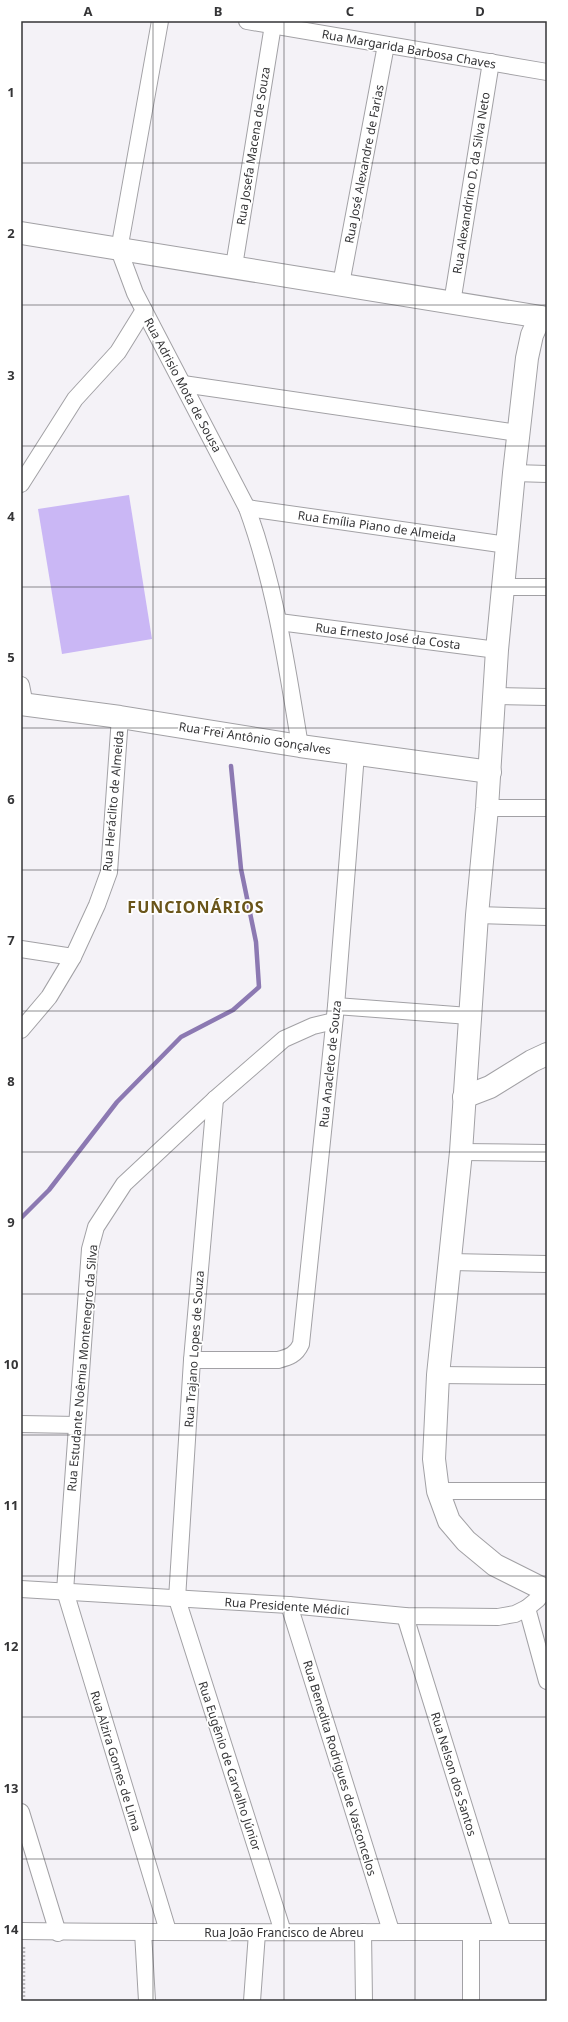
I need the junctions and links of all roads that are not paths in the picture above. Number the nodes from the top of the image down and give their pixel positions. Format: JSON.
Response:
{"nodes":[{"id":1,"x":160,"y":21,"type":"edge"},
{"id":2,"x":247,"y":21,"type":"edge"},
{"id":3,"x":273,"y":26,"type":"junction"},
{"id":4,"x":386,"y":45,"type":"junction"},
{"id":5,"x":491,"y":62,"type":"junction"},
{"id":6,"x":547,"y":72,"type":"edge"},
{"id":7,"x":21,"y":233,"type":"edge"},
{"id":8,"x":119,"y":250,"type":"junction"},
{"id":9,"x":234,"y":266,"type":"junction"},
{"id":10,"x":341,"y":284,"type":"junction"},
{"id":11,"x":452,"y":303,"type":"junction"},
{"id":12,"x":144,"y":310,"type":"junction"},
{"id":13,"x":544,"y":318,"type":"edge"},
{"id":14,"x":183,"y":384,"type":"junction"},
{"id":15,"x":518,"y":433,"type":"junction"},
{"id":16,"x":514,"y":473,"type":"junction"},
{"id":17,"x":547,"y":474,"type":"edge"},
{"id":18,"x":21,"y":484,"type":"edge"},
{"id":19,"x":247,"y":508,"type":"junction"},
{"id":20,"x":507,"y":545,"type":"junction"},
{"id":21,"x":503,"y":587,"type":"junction"},
{"id":22,"x":547,"y":587,"type":"edge"},
{"id":23,"x":279,"y":622,"type":"junction"},
{"id":24,"x":497,"y":650,"type":"junction"},
{"id":25,"x":494,"y":696,"type":"junction"},
{"id":26,"x":547,"y":697,"type":"edge"},
{"id":27,"x":22,"y":698,"type":"edge"},
{"id":28,"x":120,"y":717,"type":"junction"},
{"id":29,"x":300,"y":746,"type":"junction"},
{"id":30,"x":356,"y":754,"type":"junction"},
{"id":31,"x":490,"y":772,"type":"junction"},
{"id":32,"x":487,"y":808,"type":"junction"},
{"id":33,"x":547,"y":808,"type":"edge"},
{"id":34,"x":477,"y":915,"type":"junction"},
{"id":35,"x":547,"y":917,"type":"edge"},
{"id":36,"x":21,"y":948,"type":"edge"},
{"id":37,"x":73,"y":957,"type":"junction"},
{"id":38,"x":335,"y":1013,"type":"junction"},
{"id":39,"x":469,"y":1016,"type":"junction"},
{"id":40,"x":21,"y":1030,"type":"edge"},
{"id":41,"x":547,"y":1054,"type":"edge"},
{"id":42,"x":464,"y":1098,"type":"junction"},
{"id":43,"x":215,"y":1099,"type":"junction"},
{"id":44,"x":461,"y":1152,"type":"junction"},
{"id":45,"x":547,"y":1153,"type":"edge"},
{"id":46,"x":451,"y":1262,"type":"junction"},
{"id":47,"x":547,"y":1264,"type":"edge"},
{"id":48,"x":192,"y":1360,"type":"junction"},
{"id":49,"x":438,"y":1375,"type":"junction"},
{"id":50,"x":547,"y":1376,"type":"edge"},
{"id":51,"x":21,"y":1424,"type":"edge"},
{"id":52,"x":77,"y":1425,"type":"junction"},
{"id":53,"x":438,"y":1491,"type":"junction"},
{"id":54,"x":547,"y":1491,"type":"edge"},
{"id":55,"x":21,"y":1589,"type":"edge"},
{"id":56,"x":544,"y":1590,"type":"edge"},
{"id":57,"x":65,"y":1591,"type":"junction"},
{"id":58,"x":177,"y":1599,"type":"junction"},
{"id":59,"x":289,"y":1605,"type":"junction"},
{"id":60,"x":527,"y":1608,"type":"junction"},
{"id":61,"x":405,"y":1616,"type":"junction"},
{"id":62,"x":547,"y":1681,"type":"edge"},
{"id":63,"x":21,"y":1812,"type":"edge"},
{"id":64,"x":22,"y":1931,"type":"edge"},
{"id":65,"x":168,"y":1931,"type":"junction"},
{"id":66,"x":391,"y":1931,"type":"junction"},
{"id":67,"x":143,"y":1932,"type":"junction"},
{"id":68,"x":283,"y":1932,"type":"junction"},
{"id":69,"x":363,"y":1932,"type":"junction"},
{"id":70,"x":471,"y":1932,"type":"junction"},
{"id":71,"x":503,"y":1932,"type":"junction"},
{"id":72,"x":547,"y":1932,"type":"edge"},
{"id":73,"x":58,"y":1933,"type":"junction"},
{"id":74,"x":258,"y":1933,"type":"junction"},
{"id":75,"x":147,"y":2001,"type":"edge"},
{"id":76,"x":252,"y":2001,"type":"edge"},
{"id":77,"x":364,"y":2001,"type":"edge"},
{"id":78,"x":471,"y":2001,"type":"edge"}],
"edges":[{"from":1,"to":8,"type":"street","name":"Rua Adrisio Mota de Sousa"},
{"from":2,"to":3,"type":"street","name":"Rua Margarida Barbosa Chaves"},
{"from":3,"to":4,"type":"street","name":"Rua Margarida Barbosa Chaves"},
{"from":3,"to":9,"type":"street","name":"Rua Josefa Macena de Souza"},
{"from":4,"to":5,"type":"street","name":"Rua Margarida Barbosa Chaves"},
{"from":4,"to":10,"type":"street","name":"Rua José Alexandre de Farias"},
{"from":5,"to":6,"type":"street","name":"Rua Margarida Barbosa Chaves"},
{"from":5,"to":11,"type":"street","name":"Rua Alexandrino D. da Silva Neto"},
{"from":7,"to":8,"type":"street"},
{"from":8,"to":9,"type":"street"},
{"from":8,"to":12,"type":"street","name":"Rua Adrisio Mota de Sousa"},
{"from":9,"to":10,"type":"street"},
{"from":10,"to":11,"type":"street"},
{"from":11,"to":13,"type":"street"},
{"from":12,"to":14,"type":"street","name":"Rua Adrisio Mota de Sousa"},
{"from":12,"to":18,"type":"street"},
{"from":13,"to":15,"type":"street"},
{"from":14,"to":15,"type":"street"},
{"from":14,"to":19,"type":"street","name":"Rua Adrisio Mota de Sousa"},
{"from":15,"to":16,"type":"street"},
{"from":16,"to":17,"type":"street"},
{"from":16,"to":20,"type":"street"},
{"from":19,"to":20,"type":"street","name":"Rua Emília Piano de Almeida"},
{"from":19,"to":23,"type":"street","name":"Rua Adrisio Mota de Sousa"},
{"from":20,"to":21,"type":"street"},
{"from":21,"to":22,"type":"street"},
{"from":21,"to":24,"type":"street"},
{"from":23,"to":24,"type":"street","name":"Rua Ernesto José da Costa"},
{"from":23,"to":29,"type":"street","name":"Rua Adrisio Mota de Sousa"},
{"from":24,"to":25,"type":"street"},
{"from":25,"to":26,"type":"street"},
{"from":25,"to":31,"type":"street"},
{"from":27,"to":28,"type":"street","name":"Rua Frei Antônio Gonçalves"},
{"from":28,"to":29,"type":"street","name":"Rua Frei Antônio Gonçalves"},
{"from":28,"to":37,"type":"street","name":"Rua Heráclito de Almeida"},
{"from":29,"to":30,"type":"street","name":"Rua Frei Antônio Gonçalves"},
{"from":30,"to":31,"type":"street","name":"Rua Frei Antônio Gonçalves"},
{"from":30,"to":38,"type":"street","name":"Rua Anacleto de Souza"},
{"from":31,"to":32,"type":"street"},
{"from":32,"to":33,"type":"street"},
{"from":32,"to":34,"type":"street"},
{"from":34,"to":35,"type":"street"},
{"from":34,"to":39,"type":"street"},
{"from":36,"to":37,"type":"street"},
{"from":37,"to":40,"type":"street","name":"Rua Heráclito de Almeida"},
{"from":38,"to":39,"type":"street","name":"Rua Estudante Noêmia Montenegro da Silva"},
{"from":38,"to":43,"type":"street","name":"Rua Estudante Noêmia Montenegro da Silva"},
{"from":38,"to":48,"type":"street","name":"Rua Anacleto de Souza"},
{"from":39,"to":42,"type":"street"},
{"from":41,"to":42,"type":"street"},
{"from":42,"to":44,"type":"street"},
{"from":43,"to":48,"type":"street","name":"Rua Trajano Lopes de Souza"},
{"from":43,"to":52,"type":"street","name":"Rua Estudante Noêmia Montenegro da Silva"},
{"from":44,"to":45,"type":"street"},
{"from":44,"to":46,"type":"street"},
{"from":46,"to":47,"type":"street"},
{"from":46,"to":49,"type":"street"},
{"from":48,"to":58,"type":"street","name":"Rua Trajano Lopes de Souza"},
{"from":49,"to":50,"type":"street"},
{"from":49,"to":53,"type":"street"},
{"from":51,"to":52,"type":"street"},
{"from":52,"to":57,"type":"street","name":"Rua Estudante Noêmia Montenegro da Silva"},
{"from":53,"to":54,"type":"street"},
{"from":53,"to":56,"type":"street"},
{"from":55,"to":57,"type":"street","name":"Rua Presidente Médici"},
{"from":56,"to":60,"type":"street","name":"Rua Presidente Médici"},
{"from":57,"to":58,"type":"street","name":"Rua Presidente Médici"},
{"from":57,"to":65,"type":"street","name":"Rua Alzira Gomes de Lima"},
{"from":58,"to":59,"type":"street","name":"Rua Presidente Médici"},
{"from":58,"to":68,"type":"street","name":"Rua Eugênio de Carvalho Júnior"},
{"from":59,"to":61,"type":"street","name":"Rua Presidente Médici"},
{"from":59,"to":66,"type":"street","name":"Rua Benedita Rodrigues de Vasconcelos"},
{"from":60,"to":61,"type":"street","name":"Rua Presidente Médici"},
{"from":60,"to":62,"type":"street"},
{"from":61,"to":71,"type":"street","name":"Rua Nelson dos Santos"},
{"from":63,"to":73,"type":"street"},
{"from":64,"to":73,"type":"street","name":"Rua João Francisco de Abreu"},
{"from":65,"to":67,"type":"street","name":"Rua João Francisco de Abreu"},
{"from":65,"to":74,"type":"street","name":"Rua João Francisco de Abreu"},
{"from":66,"to":69,"type":"street","name":"Rua João Francisco de Abreu"},
{"from":66,"to":70,"type":"street","name":"Rua João Francisco de Abreu"},
{"from":67,"to":73,"type":"street","name":"Rua João Francisco de Abreu"},
{"from":67,"to":75,"type":"street"},
{"from":68,"to":69,"type":"street","name":"Rua João Francisco de Abreu"},
{"from":68,"to":74,"type":"street","name":"Rua João Francisco de Abreu"},
{"from":69,"to":77,"type":"street"},
{"from":70,"to":71,"type":"street","name":"Rua João Francisco de Abreu"},
{"from":70,"to":78,"type":"street"},
{"from":71,"to":72,"type":"street","name":"Rua João Francisco de Abreu"},
{"from":74,"to":76,"type":"street"}]}
